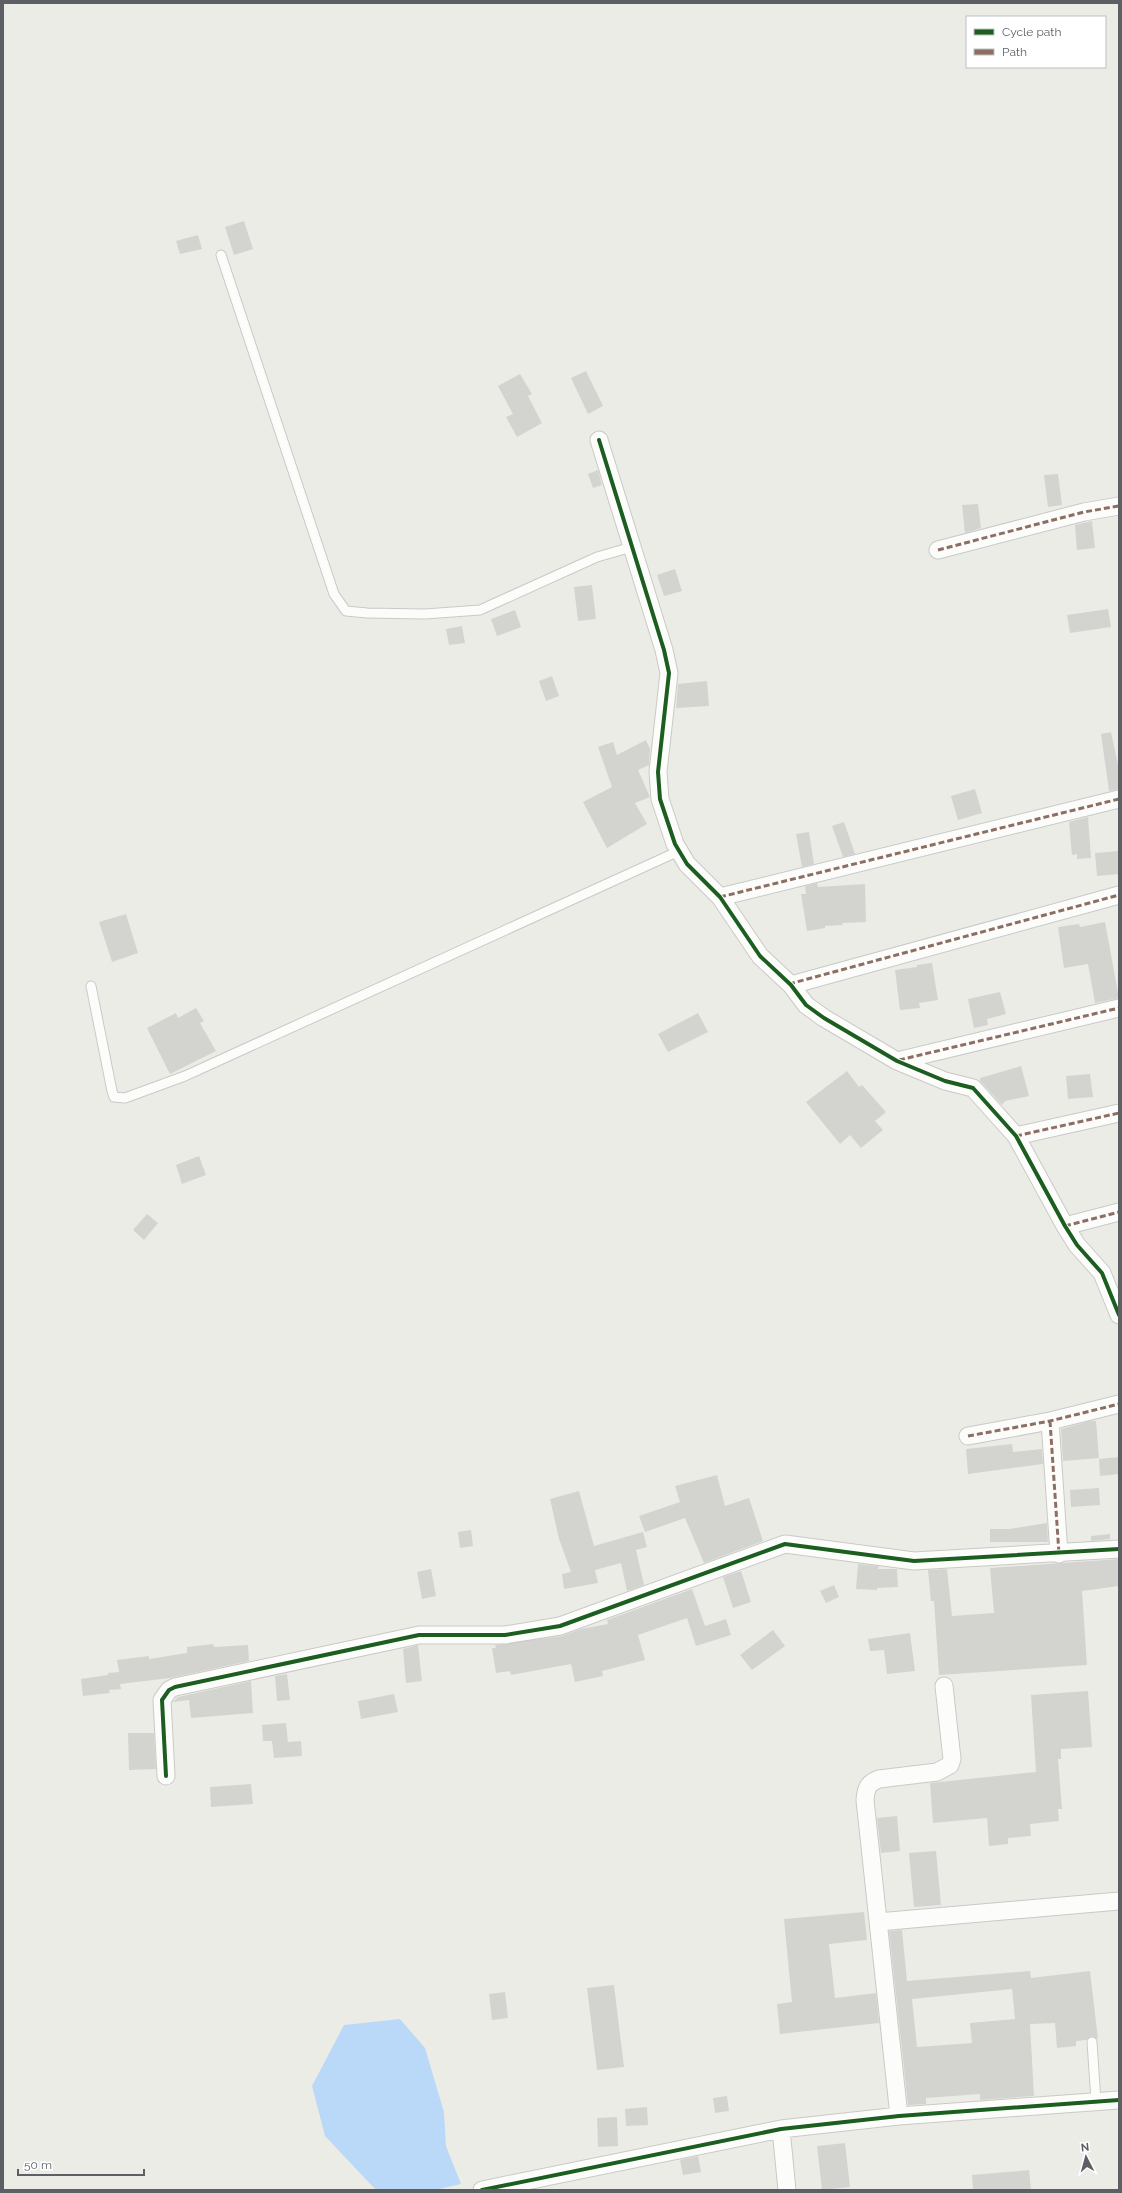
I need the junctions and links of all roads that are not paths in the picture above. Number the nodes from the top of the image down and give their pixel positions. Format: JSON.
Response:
{"nodes":[{"id":1,"x":221,"y":256,"type":"dead end"},
{"id":2,"x":599,"y":440,"type":"dead end"},
{"id":3,"x":1119,"y":506,"type":"edge"},
{"id":4,"x":632,"y":547,"type":"junction"},
{"id":5,"x":938,"y":550,"type":"dead end"},
{"id":6,"x":1119,"y":799,"type":"edge"},
{"id":7,"x":679,"y":851,"type":"junction"},
{"id":8,"x":1119,"y":895,"type":"edge"},
{"id":9,"x":720,"y":897,"type":"junction"},
{"id":10,"x":791,"y":985,"type":"junction"},
{"id":11,"x":91,"y":986,"type":"dead end"},
{"id":12,"x":1119,"y":1008,"type":"edge"},
{"id":13,"x":897,"y":1061,"type":"junction"},
{"id":14,"x":1119,"y":1113,"type":"edge"},
{"id":15,"x":1016,"y":1136,"type":"junction"},
{"id":16,"x":1119,"y":1212,"type":"edge"},
{"id":17,"x":1065,"y":1226,"type":"junction"},
{"id":18,"x":1119,"y":1315,"type":"edge"},
{"id":19,"x":1119,"y":1404,"type":"edge"},
{"id":20,"x":1050,"y":1420,"type":"junction"},
{"id":21,"x":968,"y":1436,"type":"dead end"},
{"id":22,"x":1119,"y":1549,"type":"edge"},
{"id":23,"x":1059,"y":1554,"type":"junction"},
{"id":24,"x":944,"y":1686,"type":"dead end"},
{"id":25,"x":166,"y":1776,"type":"dead end"},
{"id":26,"x":1119,"y":1901,"type":"edge"},
{"id":27,"x":878,"y":1922,"type":"junction"},
{"id":28,"x":1092,"y":2042,"type":"dead end"},
{"id":29,"x":1119,"y":2100,"type":"edge"},
{"id":30,"x":1096,"y":2101,"type":"junction"},
{"id":31,"x":898,"y":2116,"type":"junction"},
{"id":32,"x":781,"y":2129,"type":"junction"},
{"id":33,"x":482,"y":2190,"type":"edge"},
{"id":34,"x":787,"y":2190,"type":"edge"}],
"edges":[{"from":1,"to":4,"type":"lane"},
{"from":2,"to":4,"type":"street"},
{"from":3,"to":5,"type":"street"},
{"from":4,"to":7,"type":"street"},
{"from":6,"to":9,"type":"street"},
{"from":7,"to":9,"type":"street"},
{"from":7,"to":11,"type":"lane"},
{"from":8,"to":10,"type":"street"},
{"from":9,"to":10,"type":"street"},
{"from":10,"to":13,"type":"street"},
{"from":12,"to":13,"type":"street"},
{"from":13,"to":15,"type":"street"},
{"from":14,"to":15,"type":"street"},
{"from":15,"to":17,"type":"street"},
{"from":16,"to":17,"type":"street"},
{"from":17,"to":18,"type":"street"},
{"from":19,"to":20,"type":"street"},
{"from":20,"to":21,"type":"street"},
{"from":20,"to":23,"type":"street"},
{"from":22,"to":23,"type":"street"},
{"from":23,"to":25,"type":"street"},
{"from":24,"to":27,"type":"street"},
{"from":26,"to":27,"type":"street"},
{"from":27,"to":31,"type":"street"},
{"from":28,"to":30,"type":"lane"},
{"from":29,"to":30,"type":"street"},
{"from":30,"to":31,"type":"street"},
{"from":31,"to":32,"type":"street"},
{"from":32,"to":33,"type":"street"},
{"from":32,"to":34,"type":"street"}]}
